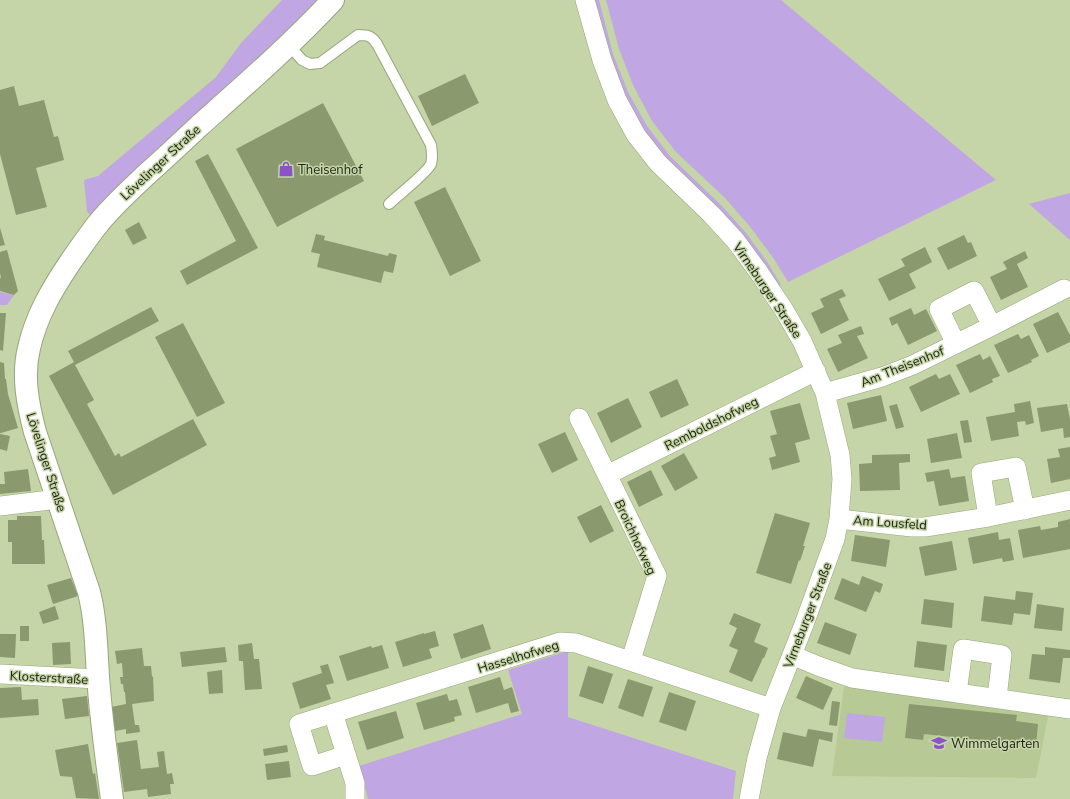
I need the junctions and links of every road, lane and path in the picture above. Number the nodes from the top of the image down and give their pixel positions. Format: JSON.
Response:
{"nodes":[{"id":1,"x":333,"y":0,"type":"edge"},
{"id":2,"x":585,"y":0,"type":"edge"},
{"id":3,"x":289,"y":45,"type":"junction"},
{"id":4,"x":389,"y":204,"type":"dead end"},
{"id":5,"x":1064,"y":289,"type":"dead end"},
{"id":6,"x":992,"y":326,"type":"junction"},
{"id":7,"x":956,"y":344,"type":"junction"},
{"id":8,"x":816,"y":371,"type":"junction"},
{"id":9,"x":825,"y":394,"type":"junction"},
{"id":10,"x":579,"y":418,"type":"dead end"},
{"id":11,"x":607,"y":475,"type":"junction"},
{"id":12,"x":58,"y":499,"type":"junction"},
{"id":13,"x":1070,"y":500,"type":"edge"},
{"id":14,"x":0,"y":506,"type":"edge"},
{"id":15,"x":1025,"y":510,"type":"junction"},
{"id":16,"x":988,"y":517,"type":"junction"},
{"id":17,"x":840,"y":518,"type":"junction"},
{"id":18,"x":792,"y":656,"type":"junction"},
{"id":19,"x":631,"y":660,"type":"junction"},
{"id":20,"x":0,"y":674,"type":"edge"},
{"id":21,"x":98,"y":679,"type":"junction"},
{"id":22,"x":957,"y":693,"type":"junction"},
{"id":23,"x":996,"y":698,"type":"junction"},
{"id":24,"x":771,"y":708,"type":"junction"},
{"id":25,"x":1070,"y":709,"type":"edge"},
{"id":26,"x":333,"y":713,"type":"junction"},
{"id":27,"x":346,"y":755,"type":"junction"},
{"id":28,"x":112,"y":799,"type":"edge"},
{"id":29,"x":355,"y":799,"type":"edge"},
{"id":30,"x":749,"y":799,"type":"edge"}],
"edges":[{"from":1,"to":3,"type":"street","name":"Lövelinger Straße"},
{"from":2,"to":8,"type":"street","name":"Virneburger Straße"},
{"from":3,"to":4,"type":"lane"},
{"from":3,"to":12,"type":"street","name":"Lövelinger Straße"},
{"from":5,"to":6,"type":"street","name":"Am Theisenhof"},
{"from":6,"to":7,"type":"street","name":"Am Theisenhof"},
{"from":6,"to":7,"type":"street","name":"Am Theisenhof"},
{"from":7,"to":9,"type":"street","name":"Am Theisenhof"},
{"from":8,"to":9,"type":"street","name":"Virneburger Straße"},
{"from":8,"to":11,"type":"street","name":"Remboldshofweg"},
{"from":9,"to":17,"type":"street","name":"Virneburger Straße"},
{"from":10,"to":11,"type":"street","name":"Broichhofweg"},
{"from":11,"to":19,"type":"street","name":"Broichhofweg"},
{"from":12,"to":14,"type":"street"},
{"from":12,"to":21,"type":"street","name":"Lövelinger Straße"},
{"from":13,"to":15,"type":"street","name":"Am Lousfeld"},
{"from":15,"to":16,"type":"street","name":"Am Lousfeld"},
{"from":15,"to":16,"type":"street"},
{"from":16,"to":17,"type":"street","name":"Am Lousfeld"},
{"from":17,"to":18,"type":"street","name":"Virneburger Straße"},
{"from":18,"to":22,"type":"street"},
{"from":18,"to":24,"type":"street","name":"Virneburger Straße"},
{"from":19,"to":24,"type":"street","name":"Hasselhofweg"},
{"from":19,"to":26,"type":"street","name":"Hasselhofweg"},
{"from":20,"to":21,"type":"street","name":"Klosterstraße"},
{"from":21,"to":28,"type":"street","name":"Lövelinger Straße"},
{"from":22,"to":23,"type":"street"},
{"from":22,"to":23,"type":"street"},
{"from":23,"to":25,"type":"street"},
{"from":24,"to":30,"type":"street","name":"Virneburger Straße"},
{"from":26,"to":27,"type":"street"},
{"from":26,"to":27,"type":"street","name":"Hasselhofweg"},
{"from":27,"to":29,"type":"street"}]}
